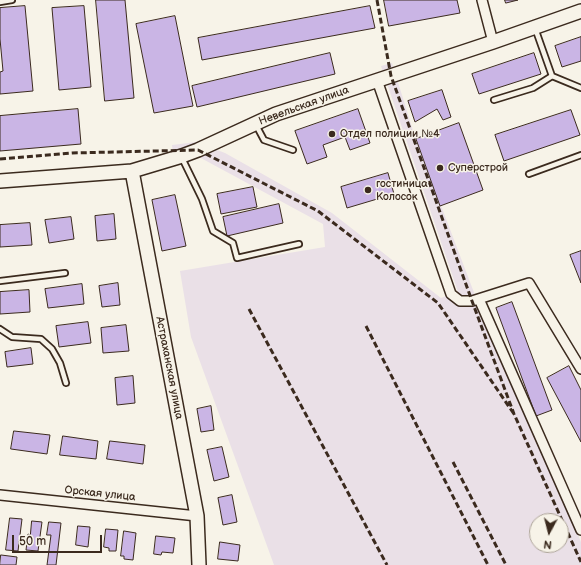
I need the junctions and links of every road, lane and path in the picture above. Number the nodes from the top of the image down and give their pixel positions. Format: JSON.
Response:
{"nodes":[{"id":1,"x":12,"y":0,"type":"edge"},
{"id":2,"x":482,"y":0,"type":"edge"},
{"id":3,"x":0,"y":2,"type":"edge"},
{"id":4,"x":581,"y":11,"type":"edge"},
{"id":5,"x":535,"y":28,"type":"junction"},
{"id":6,"x":493,"y":42,"type":"junction"},
{"id":7,"x":552,"y":76,"type":"junction"},
{"id":8,"x":377,"y":80,"type":"junction"},
{"id":9,"x":581,"y":88,"type":"edge"},
{"id":10,"x":494,"y":100,"type":"dead end"},
{"id":11,"x":255,"y":124,"type":"junction"},
{"id":12,"x":293,"y":150,"type":"dead end"},
{"id":13,"x":581,"y":155,"type":"edge"},
{"id":14,"x":182,"y":156,"type":"junction"},
{"id":15,"x":132,"y":171,"type":"junction"},
{"id":16,"x":529,"y":174,"type":"dead end"},
{"id":17,"x":0,"y":181,"type":"edge"},
{"id":18,"x":299,"y":244,"type":"dead end"},
{"id":19,"x":65,"y":273,"type":"dead end"},
{"id":20,"x":0,"y":281,"type":"edge"},
{"id":21,"x":479,"y":299,"type":"junction"},
{"id":22,"x":0,"y":329,"type":"edge"},
{"id":23,"x":581,"y":370,"type":"edge"},
{"id":24,"x":66,"y":383,"type":"dead end"},
{"id":25,"x":0,"y":495,"type":"edge"},
{"id":26,"x":197,"y":516,"type":"junction"},
{"id":27,"x":581,"y":530,"type":"edge"},
{"id":28,"x":199,"y":565,"type":"edge"}],
"edges":[{"from":1,"to":3,"type":"lane"},
{"from":2,"to":6,"type":"street"},
{"from":4,"to":5,"type":"street","name":"Невельская улица"},
{"from":5,"to":6,"type":"street","name":"Невельская улица"},
{"from":5,"to":7,"type":"lane"},
{"from":6,"to":8,"type":"street","name":"Невельская улица"},
{"from":7,"to":9,"type":"lane"},
{"from":7,"to":10,"type":"lane"},
{"from":8,"to":11,"type":"street","name":"Невельская улица"},
{"from":8,"to":21,"type":"street"},
{"from":11,"to":12,"type":"lane"},
{"from":11,"to":14,"type":"street","name":"Невельская улица"},
{"from":13,"to":16,"type":"lane"},
{"from":14,"to":15,"type":"street","name":"Невельская улица"},
{"from":14,"to":18,"type":"lane"},
{"from":15,"to":17,"type":"street","name":"Невельская улица"},
{"from":15,"to":26,"type":"street","name":"Астраханская улица"},
{"from":19,"to":20,"type":"lane"},
{"from":21,"to":23,"type":"street"},
{"from":21,"to":27,"type":"street"},
{"from":22,"to":24,"type":"lane"},
{"from":25,"to":26,"type":"street","name":"Орская улица"},
{"from":26,"to":28,"type":"street","name":"Астраханская улица"}]}
